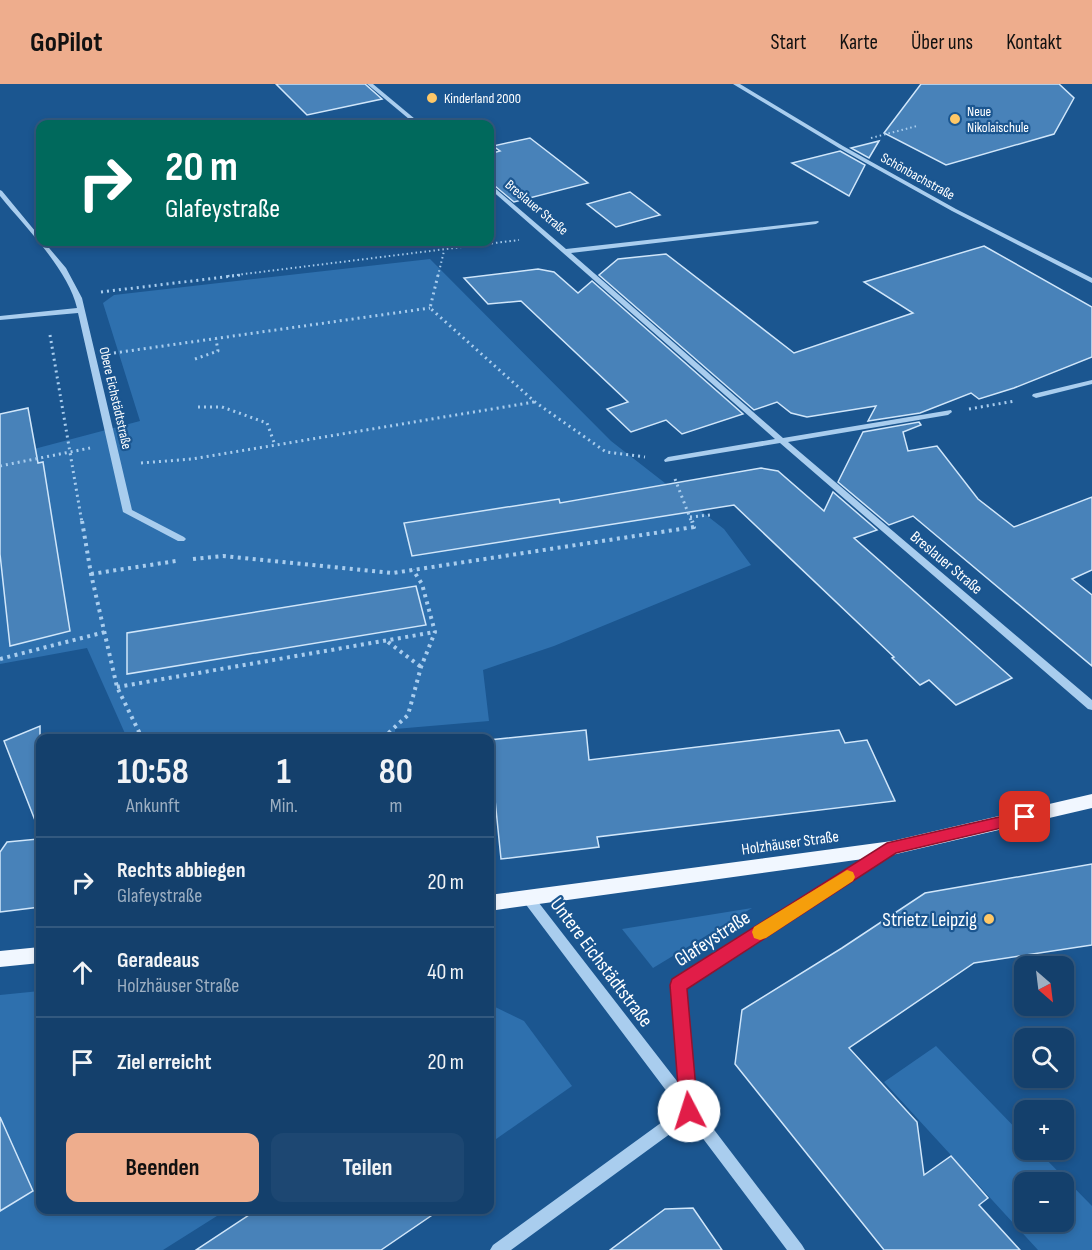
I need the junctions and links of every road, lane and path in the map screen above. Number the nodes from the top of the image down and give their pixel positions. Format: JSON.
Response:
{"nodes":[{"id":1,"x":370,"y":84,"type":"edge"},
{"id":2,"x":736,"y":84,"type":"edge"},
{"id":3,"x":413,"y":120,"type":"edge"},
{"id":4,"x":917,"y":126,"type":"dead end"},
{"id":5,"x":888,"y":133,"type":"dead end"},
{"id":6,"x":494,"y":189,"type":"edge"},
{"id":7,"x":0,"y":192,"type":"edge"},
{"id":8,"x":816,"y":222,"type":"dead end"},
{"id":9,"x":36,"y":236,"type":"edge"},
{"id":10,"x":549,"y":236,"type":"junction"},
{"id":11,"x":494,"y":243,"type":"edge"},
{"id":12,"x":44,"y":246,"type":"edge"},
{"id":13,"x":474,"y":246,"type":"edge"},
{"id":14,"x":444,"y":250,"type":"junction"},
{"id":15,"x":567,"y":251,"type":"junction"},
{"id":16,"x":1092,"y":281,"type":"edge"},
{"id":17,"x":78,"y":298,"type":"junction"},
{"id":18,"x":430,"y":308,"type":"junction"},
{"id":19,"x":81,"y":310,"type":"junction"},
{"id":20,"x":46,"y":313,"type":"junction"},
{"id":21,"x":0,"y":318,"type":"edge"},
{"id":22,"x":216,"y":339,"type":"junction"},
{"id":23,"x":92,"y":356,"type":"junction"},
{"id":24,"x":195,"y":359,"type":"dead end"},
{"id":25,"x":1092,"y":382,"type":"edge"},
{"id":26,"x":1036,"y":396,"type":"joint"},
{"id":27,"x":535,"y":402,"type":"junction"},
{"id":28,"x":198,"y":407,"type":"dead end"},
{"id":29,"x":948,"y":412,"type":"joint"},
{"id":30,"x":782,"y":441,"type":"junction"},
{"id":31,"x":275,"y":445,"type":"junction"},
{"id":32,"x":71,"y":451,"type":"junction"},
{"id":33,"x":668,"y":460,"type":"junction"},
{"id":34,"x":117,"y":465,"type":"junction"},
{"id":35,"x":0,"y":466,"type":"edge"},
{"id":36,"x":710,"y":515,"type":"dead end"},
{"id":37,"x":690,"y":518,"type":"junction"},
{"id":38,"x":181,"y":539,"type":"dead end"},
{"id":39,"x":412,"y":570,"type":"junction"},
{"id":40,"x":91,"y":574,"type":"junction"},
{"id":41,"x":105,"y":632,"type":"junction"},
{"id":42,"x":435,"y":632,"type":"junction"},
{"id":43,"x":387,"y":641,"type":"junction"},
{"id":44,"x":0,"y":659,"type":"edge"},
{"id":45,"x":421,"y":667,"type":"junction"},
{"id":46,"x":117,"y":687,"type":"junction"},
{"id":47,"x":1092,"y":706,"type":"edge"},
{"id":48,"x":140,"y":734,"type":"edge"},
{"id":49,"x":387,"y":734,"type":"edge"},
{"id":50,"x":1092,"y":801,"type":"edge"},
{"id":51,"x":892,"y":848,"type":"junction"},
{"id":52,"x":528,"y":898,"type":"junction"},
{"id":53,"x":494,"y":902,"type":"edge"},
{"id":54,"x":36,"y":955,"type":"edge"},
{"id":55,"x":0,"y":959,"type":"edge"},
{"id":56,"x":689,"y":1111,"type":"junction"},
{"id":57,"x":498,"y":1250,"type":"edge"},
{"id":58,"x":797,"y":1250,"type":"edge"}],
"edges":[{"from":1,"to":3,"type":"street"},
{"from":2,"to":16,"type":"street","name":"Schönbachstraße"},
{"from":4,"to":5,"type":"path"},
{"from":6,"to":10,"type":"street","name":"Breslauer Straße"},
{"from":7,"to":9,"type":"street","name":"Obere Eichstädtstraße"},
{"from":8,"to":15,"type":"street","name":"Breslauer Straße"},
{"from":10,"to":11,"type":"path"},
{"from":10,"to":15,"type":"street","name":"Breslauer Straße"},
{"from":12,"to":17,"type":"street","name":"Obere Eichstädtstraße"},
{"from":13,"to":14,"type":"path"},
{"from":14,"to":17,"type":"path"},
{"from":14,"to":18,"type":"path"},
{"from":15,"to":30,"type":"street","name":"Breslauer Straße"},
{"from":17,"to":19,"type":"street","name":"Obere Eichstädtstraße"},
{"from":18,"to":22,"type":"path"},
{"from":18,"to":27,"type":"path"},
{"from":19,"to":20,"type":"street"},
{"from":19,"to":23,"type":"street","name":"Obere Eichstädtstraße"},
{"from":20,"to":21,"type":"street"},
{"from":20,"to":32,"type":"path"},
{"from":22,"to":23,"type":"path"},
{"from":22,"to":24,"type":"path"},
{"from":23,"to":34,"type":"street","name":"Obere Eichstädtstraße"},
{"from":25,"to":26,"type":"street"},
{"from":26,"to":29,"type":"path"},
{"from":27,"to":31,"type":"path"},
{"from":27,"to":33,"type":"path"},
{"from":28,"to":31,"type":"path"},
{"from":29,"to":30,"type":"street"},
{"from":30,"to":33,"type":"street"},
{"from":30,"to":47,"type":"street","name":"Breslauer Straße"},
{"from":31,"to":34,"type":"path"},
{"from":32,"to":35,"type":"path"},
{"from":32,"to":40,"type":"path"},
{"from":33,"to":37,"type":"path"},
{"from":34,"to":38,"type":"street","name":"Obere Eichstädtstraße"},
{"from":36,"to":37,"type":"path"},
{"from":37,"to":39,"type":"path"},
{"from":39,"to":40,"type":"path"},
{"from":39,"to":42,"type":"path"},
{"from":40,"to":41,"type":"path"},
{"from":41,"to":44,"type":"path"},
{"from":41,"to":46,"type":"path"},
{"from":42,"to":43,"type":"path"},
{"from":42,"to":45,"type":"path"},
{"from":43,"to":45,"type":"path"},
{"from":43,"to":46,"type":"path"},
{"from":45,"to":49,"type":"path"},
{"from":46,"to":48,"type":"path"},
{"from":50,"to":51,"type":"main road","name":"Holzhäuser Straße"},
{"from":51,"to":52,"type":"main road","name":"Holzhäuser Straße"},
{"from":51,"to":56,"type":"street","name":"Glafeystraße"},
{"from":52,"to":53,"type":"main road","name":"Holzhäuser Straße"},
{"from":52,"to":56,"type":"street","name":"Untere Eichstädtstraße"},
{"from":54,"to":55,"type":"main road"},
{"from":56,"to":57,"type":"street"},
{"from":56,"to":58,"type":"street","name":"Untere Eichstädtstraße"}]}
